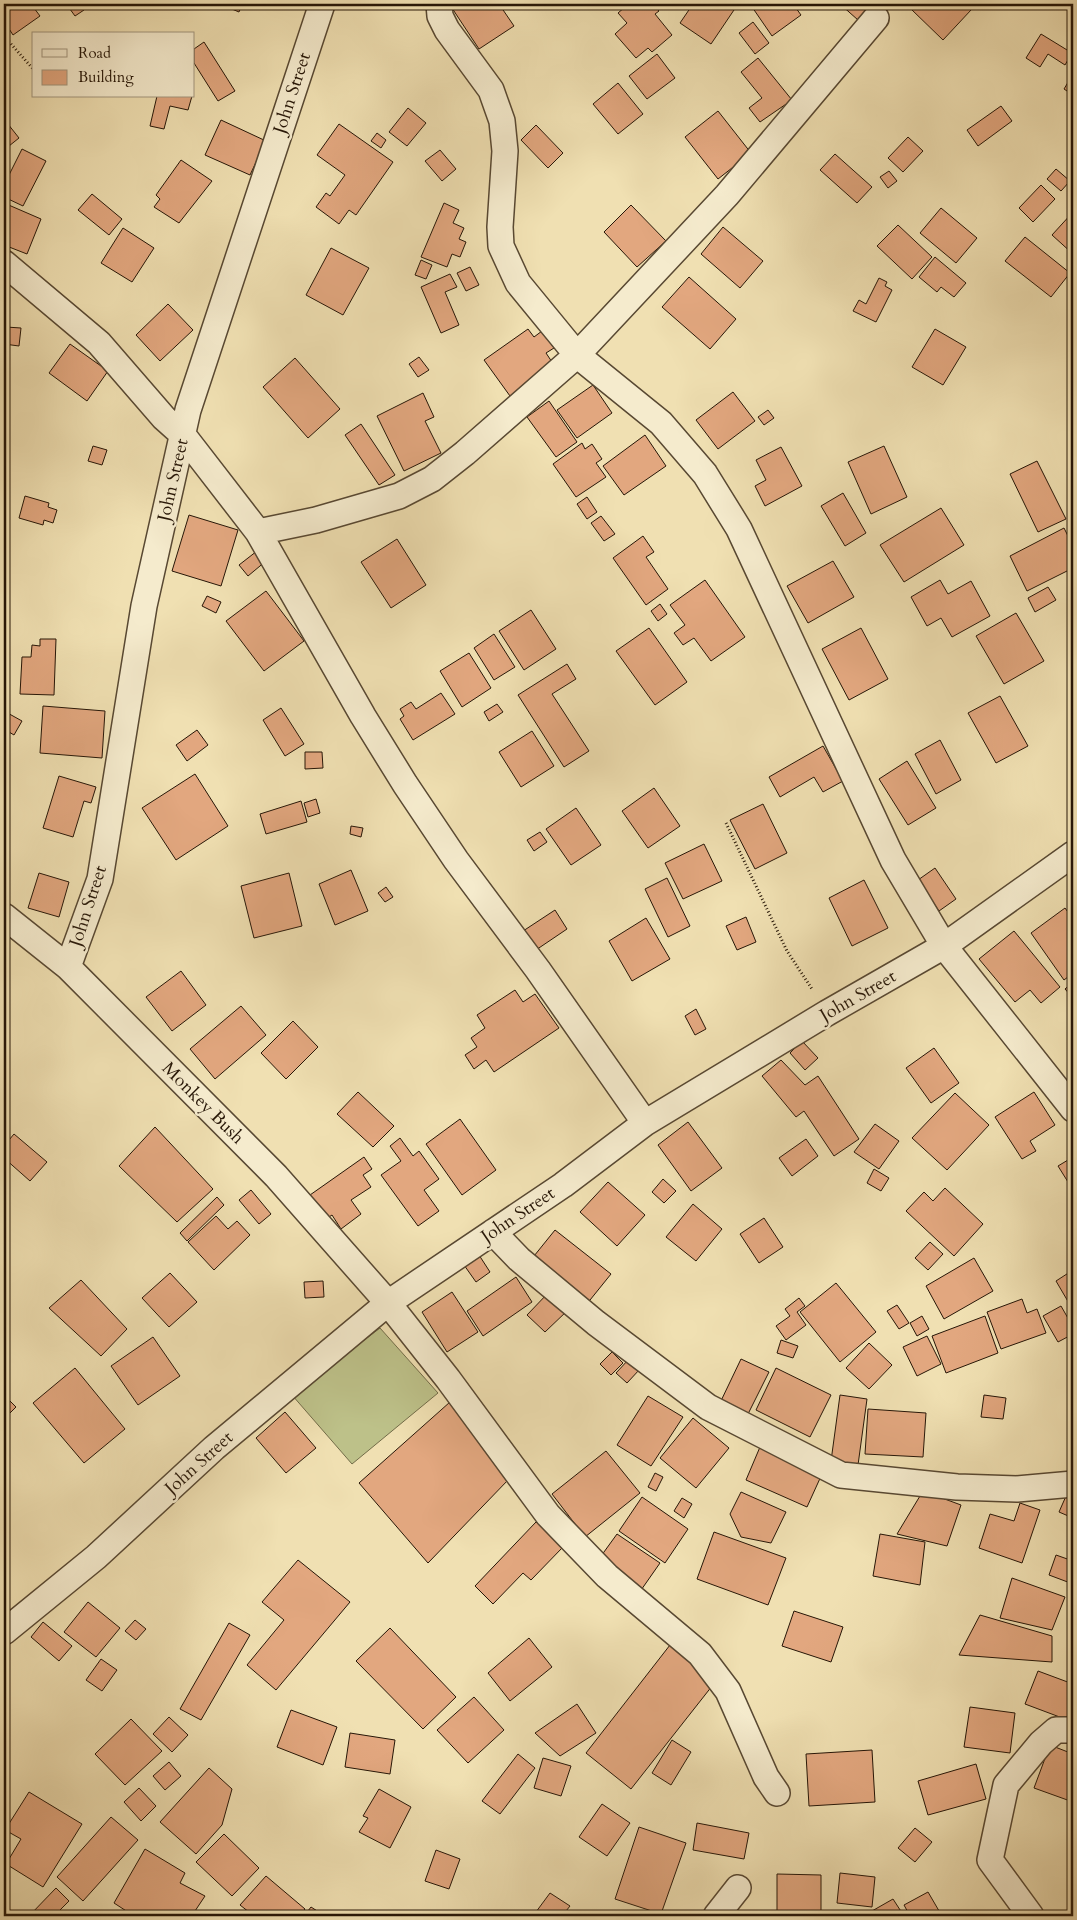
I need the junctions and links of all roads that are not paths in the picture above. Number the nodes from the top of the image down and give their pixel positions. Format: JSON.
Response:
{"nodes":[{"id":1,"x":322,"y":4,"type":"edge"},
{"id":2,"x":439,"y":4,"type":"edge"},
{"id":3,"x":876,"y":18,"type":"dead end"},
{"id":4,"x":4,"y":263,"type":"edge"},
{"id":5,"x":577,"y":356,"type":"junction"},
{"id":6,"x":183,"y":435,"type":"junction"},
{"id":7,"x":258,"y":532,"type":"junction"},
{"id":8,"x":1073,"y":854,"type":"edge"},
{"id":9,"x":4,"y":916,"type":"edge"},
{"id":10,"x":944,"y":946,"type":"junction"},
{"id":11,"x":68,"y":967,"type":"junction"},
{"id":12,"x":1073,"y":1109,"type":"edge"},
{"id":13,"x":645,"y":1123,"type":"junction"},
{"id":14,"x":493,"y":1232,"type":"junction"},
{"id":15,"x":388,"y":1303,"type":"junction"},
{"id":16,"x":1073,"y":1484,"type":"edge"},
{"id":17,"x":4,"y":1632,"type":"edge"},
{"id":18,"x":1073,"y":1730,"type":"edge"},
{"id":19,"x":777,"y":1793,"type":"dead end"},
{"id":20,"x":738,"y":1888,"type":"dead end"},
{"id":21,"x":716,"y":1916,"type":"edge"},
{"id":22,"x":1031,"y":1916,"type":"edge"}],
"edges":[{"from":1,"to":6,"type":"street","name":"John Street"},
{"from":2,"to":5,"type":"street"},
{"from":3,"to":5,"type":"street"},
{"from":4,"to":6,"type":"street"},
{"from":5,"to":7,"type":"street"},
{"from":5,"to":10,"type":"street"},
{"from":6,"to":7,"type":"street"},
{"from":6,"to":11,"type":"street","name":"John Street"},
{"from":7,"to":13,"type":"street"},
{"from":8,"to":10,"type":"street","name":"John Street"},
{"from":9,"to":11,"type":"street","name":"Monkey Bush"},
{"from":10,"to":12,"type":"street"},
{"from":10,"to":13,"type":"street","name":"John Street"},
{"from":11,"to":15,"type":"street","name":"Monkey Bush"},
{"from":13,"to":14,"type":"street","name":"John Street"},
{"from":14,"to":15,"type":"street","name":"John Street"},
{"from":14,"to":16,"type":"street"},
{"from":15,"to":17,"type":"street","name":"John Street"},
{"from":15,"to":19,"type":"street","name":"Monkey Bush"},
{"from":18,"to":22,"type":"street"},
{"from":20,"to":21,"type":"street"}]}
